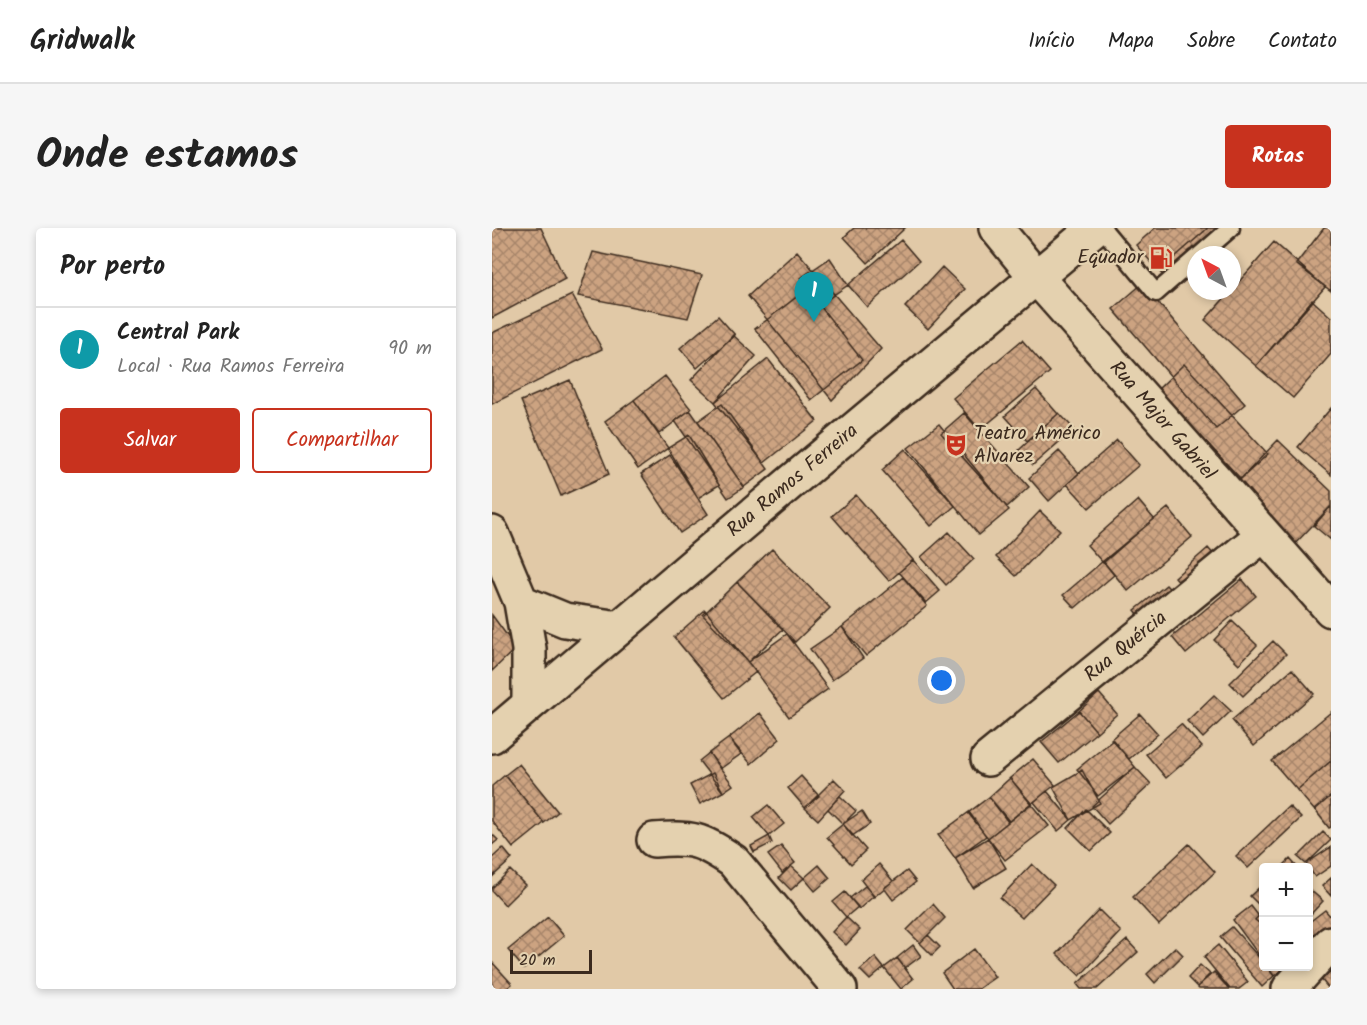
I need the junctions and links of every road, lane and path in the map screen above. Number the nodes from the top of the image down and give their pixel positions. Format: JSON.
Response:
{"nodes":[{"id":1,"x":996,"y":228,"type":"edge"},
{"id":2,"x":1095,"y":228,"type":"edge"},
{"id":3,"x":1102,"y":228,"type":"edge"},
{"id":4,"x":1231,"y":228,"type":"edge"},
{"id":5,"x":1210,"y":246,"type":"edge"},
{"id":6,"x":1187,"y":266,"type":"edge"},
{"id":7,"x":1036,"y":277,"type":"junction"},
{"id":8,"x":492,"y":532,"type":"edge"},
{"id":9,"x":1263,"y":535,"type":"junction"},
{"id":10,"x":521,"y":602,"type":"junction"},
{"id":11,"x":1331,"y":610,"type":"edge"},
{"id":12,"x":619,"y":628,"type":"junction"},
{"id":13,"x":529,"y":704,"type":"junction"},
{"id":14,"x":492,"y":736,"type":"edge"},
{"id":15,"x":988,"y":759,"type":"dead end"},
{"id":16,"x":654,"y":840,"type":"dead end"},
{"id":17,"x":1331,"y":944,"type":"edge"},
{"id":18,"x":840,"y":989,"type":"edge"},
{"id":19,"x":1289,"y":989,"type":"edge"}],
"edges":[{"from":1,"to":7,"type":"street","name":"Rua Major Gabriel"},
{"from":2,"to":7,"type":"street","name":"Rua Ramos Ferreira"},
{"from":3,"to":6,"type":"lane"},
{"from":4,"to":5,"type":"lane"},
{"from":7,"to":9,"type":"street","name":"Rua Major Gabriel"},
{"from":7,"to":12,"type":"street","name":"Rua Ramos Ferreira"},
{"from":8,"to":10,"type":"street"},
{"from":9,"to":11,"type":"street","name":"Rua Major Gabriel"},
{"from":9,"to":15,"type":"street","name":"Rua Quércia"},
{"from":10,"to":12,"type":"street"},
{"from":10,"to":13,"type":"street"},
{"from":12,"to":13,"type":"street","name":"Rua Ramos Ferreira"},
{"from":13,"to":14,"type":"street","name":"Rua Ramos Ferreira"},
{"from":16,"to":18,"type":"street"},
{"from":17,"to":19,"type":"street"}]}
